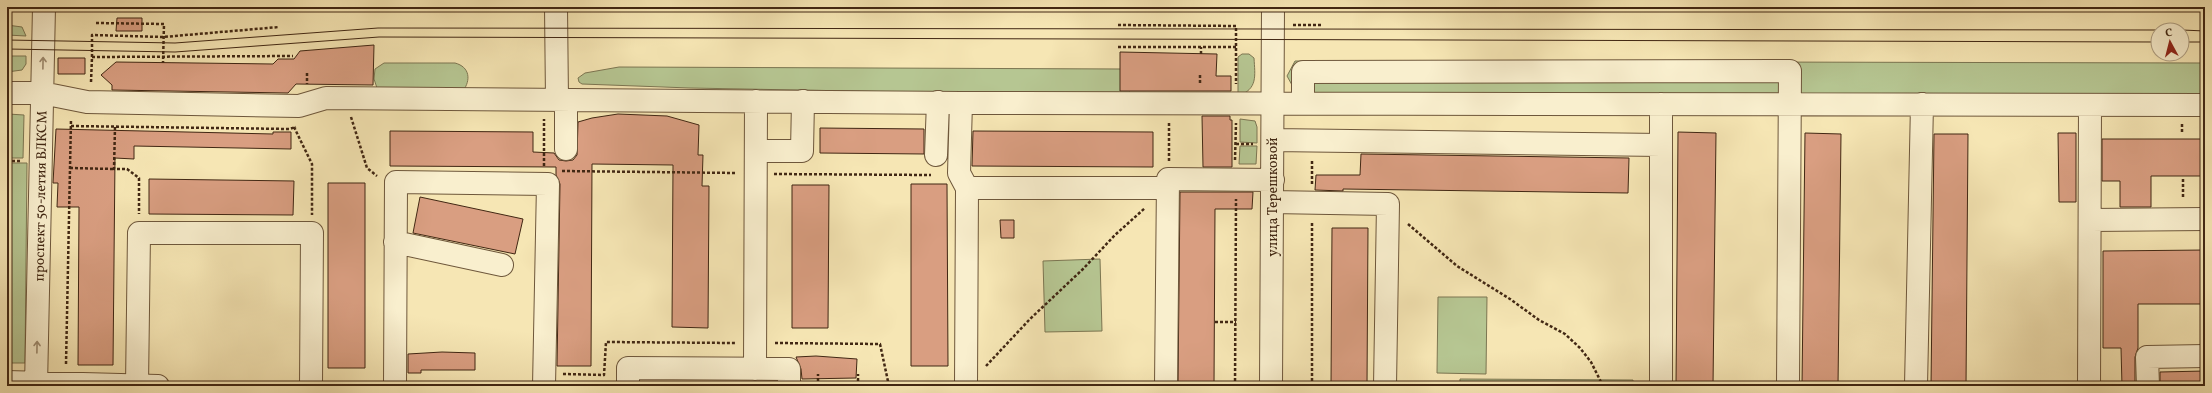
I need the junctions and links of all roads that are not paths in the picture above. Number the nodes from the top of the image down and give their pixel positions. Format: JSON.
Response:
{"nodes":[{"id":1,"x":44,"y":7,"type":"edge"},
{"id":2,"x":556,"y":7,"type":"edge"},
{"id":3,"x":1273,"y":7,"type":"edge"},
{"id":4,"x":7,"y":93,"type":"edge"},
{"id":5,"x":42,"y":93,"type":"junction"},
{"id":6,"x":561,"y":100,"type":"junction"},
{"id":7,"x":756,"y":101,"type":"junction"},
{"id":8,"x":803,"y":101,"type":"junction"},
{"id":9,"x":938,"y":102,"type":"junction"},
{"id":10,"x":960,"y":102,"type":"junction"},
{"id":11,"x":1273,"y":103,"type":"junction"},
{"id":12,"x":1303,"y":103,"type":"junction"},
{"id":13,"x":1661,"y":104,"type":"junction"},
{"id":14,"x":1790,"y":104,"type":"junction"},
{"id":15,"x":1922,"y":104,"type":"junction"},
{"id":16,"x":2090,"y":104,"type":"junction"},
{"id":17,"x":2205,"y":105,"type":"edge"},
{"id":18,"x":1265,"y":142,"type":"junction"},
{"id":19,"x":1661,"y":145,"type":"junction"},
{"id":20,"x":566,"y":149,"type":"dead end"},
{"id":21,"x":766,"y":151,"type":"dead end"},
{"id":22,"x":936,"y":155,"type":"dead end"},
{"id":23,"x":1273,"y":180,"type":"junction"},
{"id":24,"x":964,"y":182,"type":"junction"},
{"id":25,"x":1168,"y":183,"type":"junction"},
{"id":26,"x":1272,"y":202,"type":"junction"},
{"id":27,"x":2205,"y":219,"type":"edge"},
{"id":28,"x":2090,"y":220,"type":"junction"},
{"id":29,"x":395,"y":242,"type":"junction"},
{"id":30,"x":502,"y":266,"type":"dead end"},
{"id":31,"x":2205,"y":356,"type":"edge"},
{"id":32,"x":755,"y":369,"type":"junction"},
{"id":33,"x":7,"y":382,"type":"edge"},
{"id":34,"x":966,"y":382,"type":"edge"},
{"id":35,"x":36,"y":384,"type":"edge"},
{"id":36,"x":137,"y":386,"type":"edge"},
{"id":37,"x":158,"y":386,"type":"edge"},
{"id":38,"x":311,"y":386,"type":"edge"},
{"id":39,"x":395,"y":386,"type":"edge"},
{"id":40,"x":544,"y":386,"type":"edge"},
{"id":41,"x":628,"y":386,"type":"edge"},
{"id":42,"x":789,"y":386,"type":"edge"},
{"id":43,"x":1166,"y":386,"type":"edge"},
{"id":44,"x":1272,"y":386,"type":"edge"},
{"id":45,"x":1385,"y":386,"type":"edge"},
{"id":46,"x":1661,"y":386,"type":"edge"},
{"id":47,"x":1788,"y":386,"type":"edge"},
{"id":48,"x":1916,"y":386,"type":"edge"},
{"id":49,"x":2089,"y":386,"type":"edge"},
{"id":50,"x":2148,"y":386,"type":"edge"}],
"edges":[{"from":5,"to":1,"type":"street","name":"проспект 50-летия ВЛКСМ","one_way":true},
{"from":2,"to":6,"type":"street"},
{"from":3,"to":11,"type":"street","name":"улица Терешковой"},
{"from":4,"to":5,"type":"street"},
{"from":5,"to":6,"type":"street"},
{"from":35,"to":5,"type":"street","name":"проспект 50-летия ВЛКСМ","one_way":true},
{"from":6,"to":7,"type":"street"},
{"from":6,"to":20,"type":"street"},
{"from":7,"to":8,"type":"street"},
{"from":7,"to":32,"type":"street"},
{"from":8,"to":9,"type":"street"},
{"from":8,"to":21,"type":"street"},
{"from":9,"to":10,"type":"street"},
{"from":9,"to":22,"type":"street"},
{"from":10,"to":11,"type":"street"},
{"from":10,"to":24,"type":"street"},
{"from":11,"to":12,"type":"street"},
{"from":11,"to":18,"type":"street","name":"улица Терешковой"},
{"from":12,"to":13,"type":"street"},
{"from":12,"to":14,"type":"street"},
{"from":13,"to":14,"type":"street"},
{"from":13,"to":19,"type":"street"},
{"from":14,"to":15,"type":"street"},
{"from":14,"to":47,"type":"street"},
{"from":15,"to":16,"type":"street"},
{"from":15,"to":48,"type":"street"},
{"from":16,"to":17,"type":"street"},
{"from":16,"to":28,"type":"street"},
{"from":18,"to":19,"type":"street"},
{"from":18,"to":23,"type":"street","name":"улица Терешковой"},
{"from":19,"to":46,"type":"street"},
{"from":23,"to":25,"type":"street"},
{"from":23,"to":26,"type":"street","name":"улица Терешковой"},
{"from":24,"to":25,"type":"street"},
{"from":24,"to":34,"type":"street"},
{"from":25,"to":43,"type":"street"},
{"from":26,"to":44,"type":"street","name":"улица Терешковой"},
{"from":26,"to":45,"type":"street"},
{"from":27,"to":28,"type":"street"},
{"from":28,"to":49,"type":"street"},
{"from":29,"to":30,"type":"street"},
{"from":29,"to":39,"type":"street"},
{"from":29,"to":40,"type":"street"},
{"from":31,"to":50,"type":"street"},
{"from":32,"to":41,"type":"street"},
{"from":32,"to":42,"type":"street"},
{"from":33,"to":35,"type":"street"},
{"from":35,"to":36,"type":"street"},
{"from":36,"to":37,"type":"street"},
{"from":36,"to":38,"type":"street"}]}
